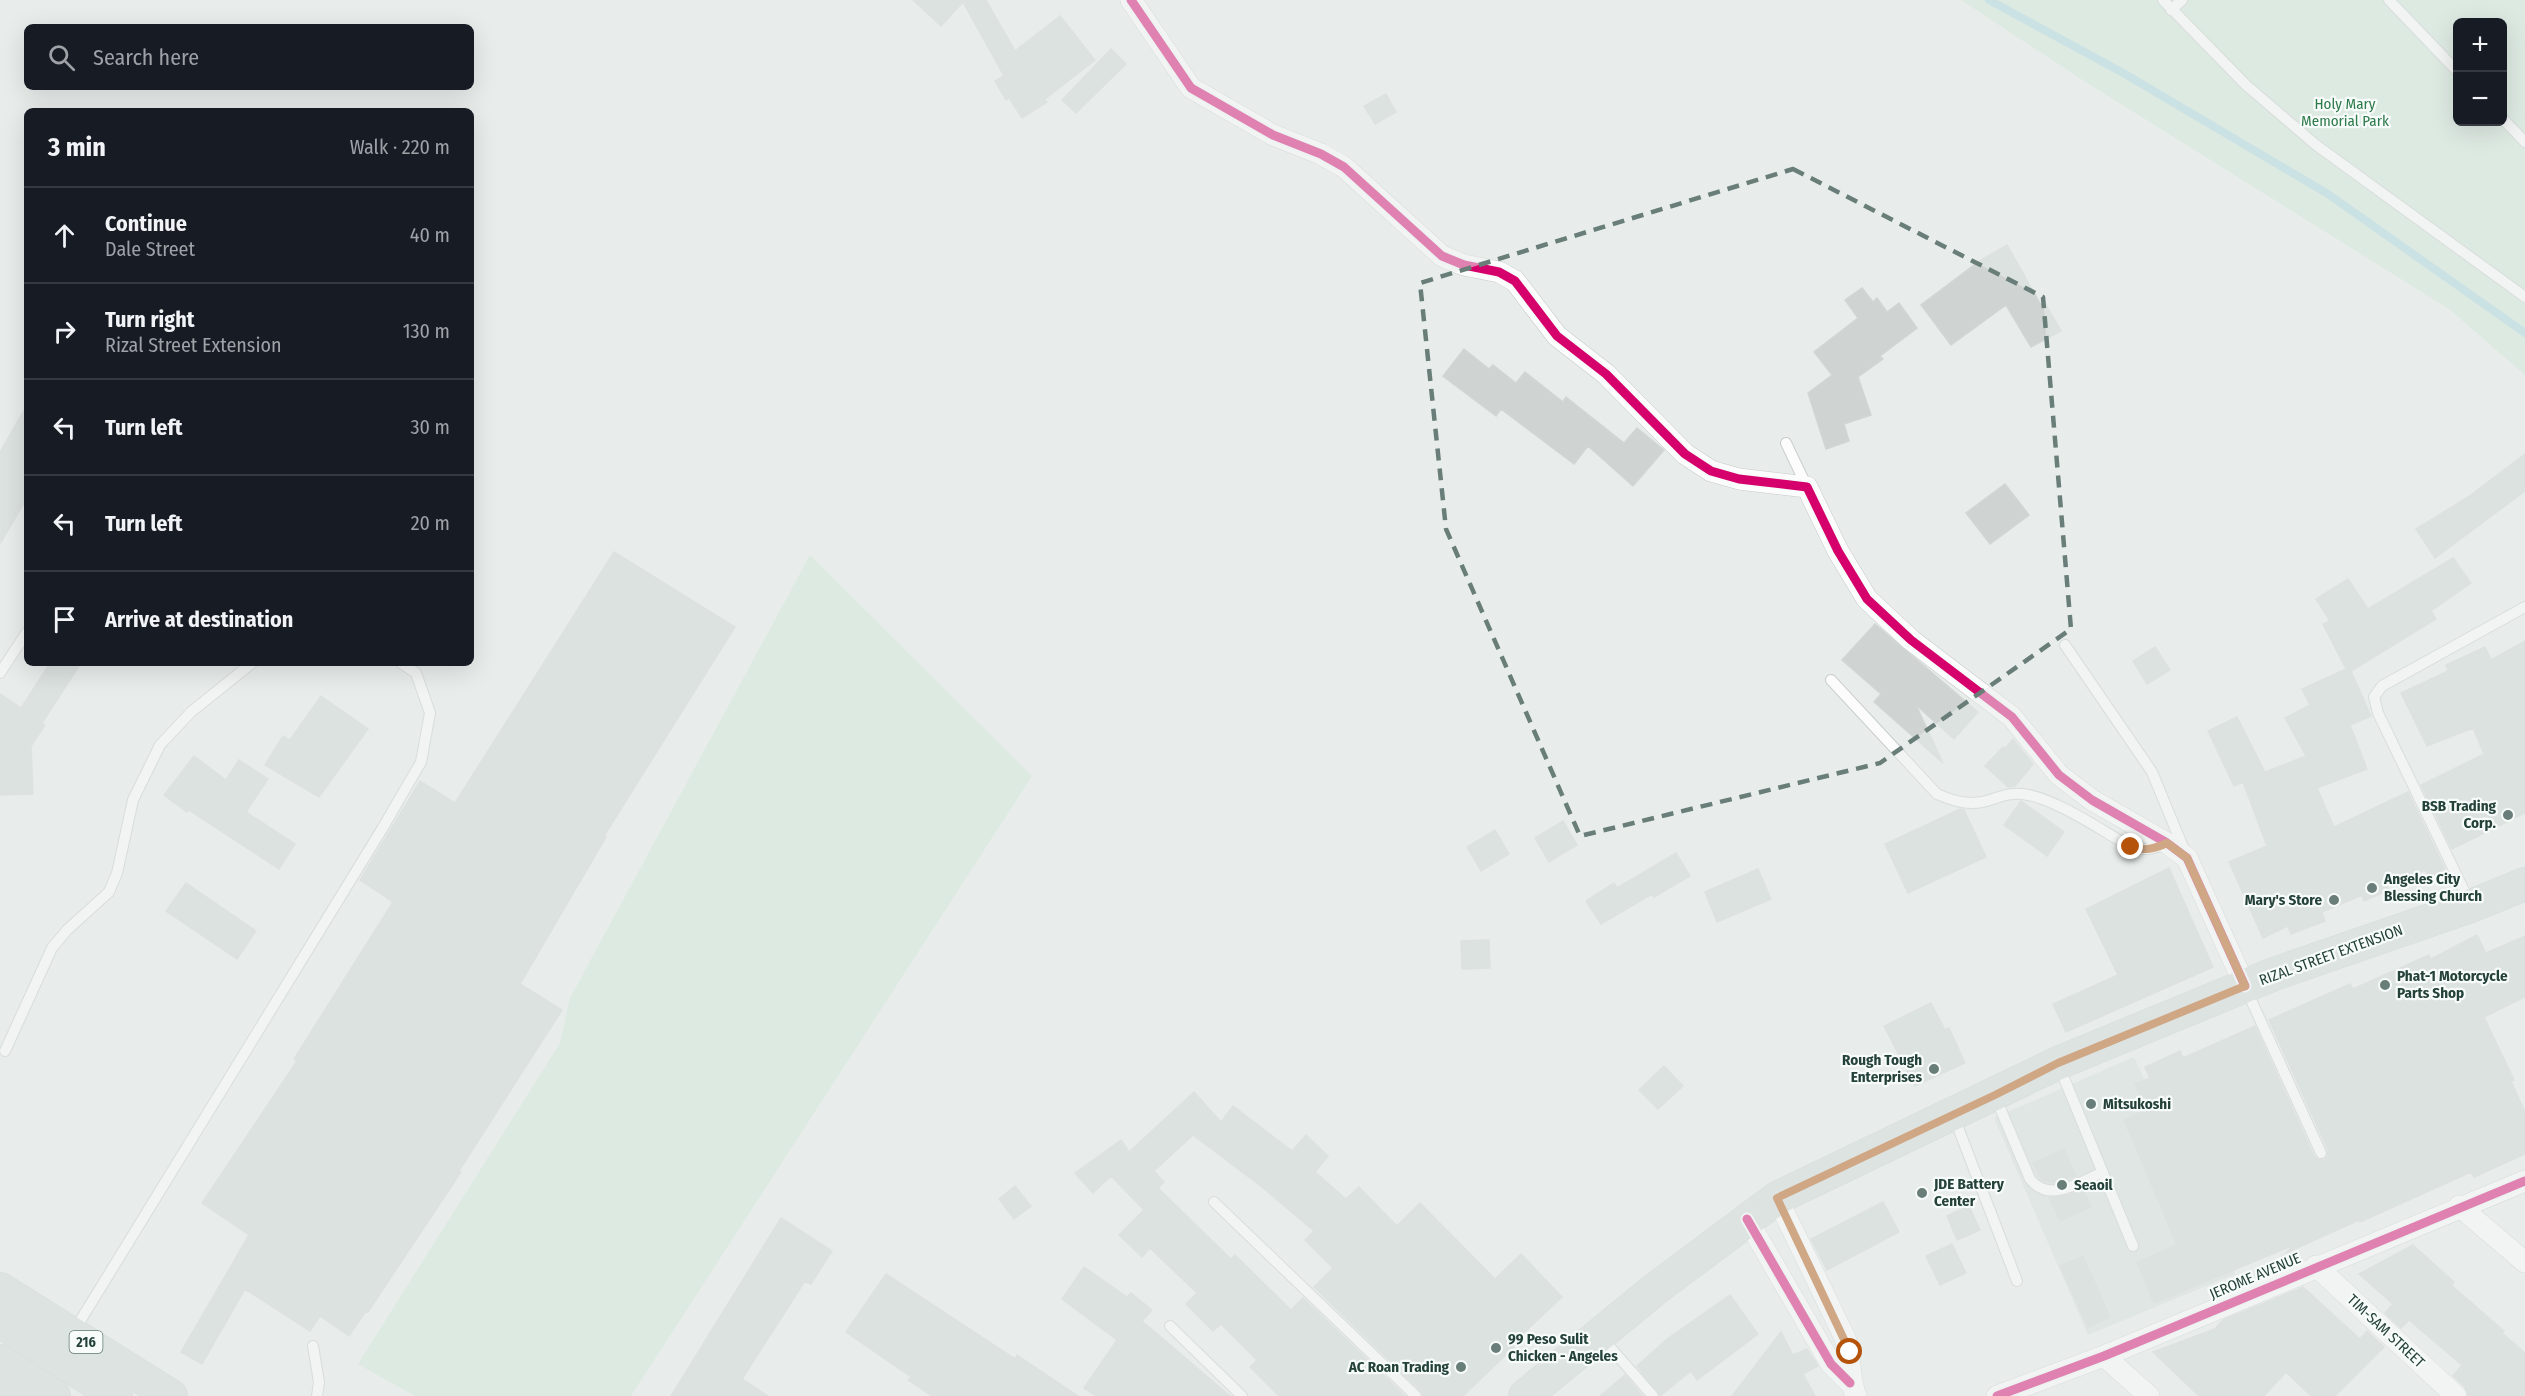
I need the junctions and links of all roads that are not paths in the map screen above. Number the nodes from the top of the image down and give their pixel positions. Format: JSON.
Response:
{"nodes":[{"id":1,"x":1131,"y":0,"type":"edge"},
{"id":2,"x":2163,"y":0,"type":"edge"},
{"id":3,"x":2182,"y":0,"type":"edge"},
{"id":4,"x":2389,"y":0,"type":"edge"},
{"id":5,"x":2171,"y":10,"type":"junction"},
{"id":6,"x":2453,"y":68,"type":"edge"},
{"id":7,"x":2507,"y":123,"type":"edge"},
{"id":8,"x":2525,"y":142,"type":"edge"},
{"id":9,"x":2525,"y":297,"type":"edge"},
{"id":10,"x":1786,"y":442,"type":"dead end"},
{"id":11,"x":1807,"y":487,"type":"junction"},
{"id":12,"x":2525,"y":607,"type":"edge"},
{"id":13,"x":24,"y":637,"type":"edge"},
{"id":14,"x":2065,"y":645,"type":"dead end"},
{"id":15,"x":248,"y":666,"type":"edge"},
{"id":16,"x":406,"y":666,"type":"edge"},
{"id":17,"x":0,"y":673,"type":"edge"},
{"id":18,"x":1831,"y":680,"type":"dead end"},
{"id":19,"x":2167,"y":843,"type":"junction"},
{"id":20,"x":2187,"y":858,"type":"junction"},
{"id":21,"x":2525,"y":884,"type":"edge"},
{"id":22,"x":2471,"y":906,"type":"junction"},
{"id":23,"x":2245,"y":986,"type":"junction"},
{"id":24,"x":5,"y":1051,"type":"dead end"},
{"id":25,"x":2058,"y":1063,"type":"junction"},
{"id":26,"x":1995,"y":1095,"type":"junction"},
{"id":27,"x":1953,"y":1114,"type":"junction"},
{"id":28,"x":2321,"y":1153,"type":"dead end"},
{"id":29,"x":2103,"y":1172,"type":"junction"},
{"id":30,"x":2525,"y":1181,"type":"edge"},
{"id":31,"x":1777,"y":1198,"type":"junction"},
{"id":32,"x":1214,"y":1202,"type":"dead end"},
{"id":33,"x":2459,"y":1206,"type":"junction"},
{"id":34,"x":1747,"y":1219,"type":"junction"},
{"id":35,"x":2133,"y":1246,"type":"dead end"},
{"id":36,"x":1806,"y":1258,"type":"junction"},
{"id":37,"x":2525,"y":1262,"type":"edge"},
{"id":38,"x":2316,"y":1266,"type":"junction"},
{"id":39,"x":1778,"y":1272,"type":"junction"},
{"id":40,"x":2017,"y":1281,"type":"dead end"},
{"id":41,"x":0,"y":1289,"type":"edge"},
{"id":42,"x":0,"y":1321,"type":"edge"},
{"id":43,"x":1170,"y":1326,"type":"dead end"},
{"id":44,"x":72,"y":1334,"type":"junction"},
{"id":45,"x":1598,"y":1334,"type":"junction"},
{"id":46,"x":313,"y":1346,"type":"dead end"},
{"id":47,"x":2104,"y":1356,"type":"junction"},
{"id":48,"x":0,"y":1361,"type":"edge"},
{"id":49,"x":1853,"y":1389,"type":"edge"},
{"id":50,"x":0,"y":1394,"type":"edge"},
{"id":51,"x":4,"y":1396,"type":"edge"},
{"id":52,"x":54,"y":1396,"type":"edge"},
{"id":53,"x":116,"y":1396,"type":"edge"},
{"id":54,"x":171,"y":1396,"type":"edge"},
{"id":55,"x":317,"y":1396,"type":"edge"},
{"id":56,"x":1242,"y":1396,"type":"edge"},
{"id":57,"x":1416,"y":1396,"type":"edge"},
{"id":58,"x":1525,"y":1396,"type":"edge"},
{"id":59,"x":1653,"y":1396,"type":"edge"},
{"id":60,"x":1996,"y":1396,"type":"edge"},
{"id":61,"x":2149,"y":1396,"type":"edge"},
{"id":62,"x":2456,"y":1396,"type":"edge"}],
"edges":[{"from":1,"to":11,"type":"street"},
{"from":2,"to":5,"type":"lane"},
{"from":3,"to":5,"type":"lane"},
{"from":4,"to":6,"type":"lane"},
{"from":5,"to":9,"type":"lane"},
{"from":7,"to":8,"type":"lane"},
{"from":10,"to":11,"type":"lane"},
{"from":11,"to":19,"type":"street"},
{"from":12,"to":22,"type":"lane"},
{"from":13,"to":17,"type":"lane"},
{"from":14,"to":20,"type":"lane"},
{"from":15,"to":24,"type":"lane"},
{"from":16,"to":44,"type":"lane"},
{"from":18,"to":19,"type":"lane"},
{"from":19,"to":20,"type":"street"},
{"from":20,"to":23,"type":"street"},
{"from":21,"to":22,"type":"main road","name":"RIZAL STREET EXTENSION"},
{"from":22,"to":23,"type":"main road","name":"RIZAL STREET EXTENSION"},
{"from":23,"to":25,"type":"main road","name":"RIZAL STREET EXTENSION"},
{"from":23,"to":28,"type":"lane"},
{"from":25,"to":26,"type":"main road","name":"RIZAL STREET EXTENSION"},
{"from":25,"to":29,"type":"lane"},
{"from":26,"to":27,"type":"main road","name":"RIZAL STREET EXTENSION"},
{"from":26,"to":29,"type":"lane"},
{"from":27,"to":31,"type":"main road","name":"RIZAL STREET EXTENSION"},
{"from":27,"to":40,"type":"lane"},
{"from":29,"to":35,"type":"lane"},
{"from":30,"to":33,"type":"street","name":"JEROME AVENUE"},
{"from":31,"to":34,"type":"main road","name":"RIZAL STREET EXTENSION"},
{"from":31,"to":36,"type":"street"},
{"from":32,"to":57,"type":"lane"},
{"from":33,"to":37,"type":"street"},
{"from":33,"to":38,"type":"street","name":"JEROME AVENUE"},
{"from":34,"to":39,"type":"street"},
{"from":34,"to":45,"type":"main road","name":"RIZAL STREET EXTENSION"},
{"from":36,"to":39,"type":"street"},
{"from":36,"to":49,"type":"street"},
{"from":38,"to":47,"type":"street","name":"JEROME AVENUE"},
{"from":38,"to":62,"type":"street","name":"TIM-SAM STREET"},
{"from":39,"to":49,"type":"street"},
{"from":41,"to":44,"type":"main road","number":"216"},
{"from":42,"to":53,"type":"main road"},
{"from":43,"to":56,"type":"lane"},
{"from":44,"to":54,"type":"main road","number":"216"},
{"from":45,"to":58,"type":"main road","name":"RIZAL STREET EXTENSION"},
{"from":45,"to":59,"type":"lane"},
{"from":46,"to":55,"type":"lane"},
{"from":47,"to":60,"type":"street","name":"JEROME AVENUE"},
{"from":47,"to":61,"type":"street"},
{"from":48,"to":52,"type":"main road"},
{"from":50,"to":51,"type":"main road"}]}
